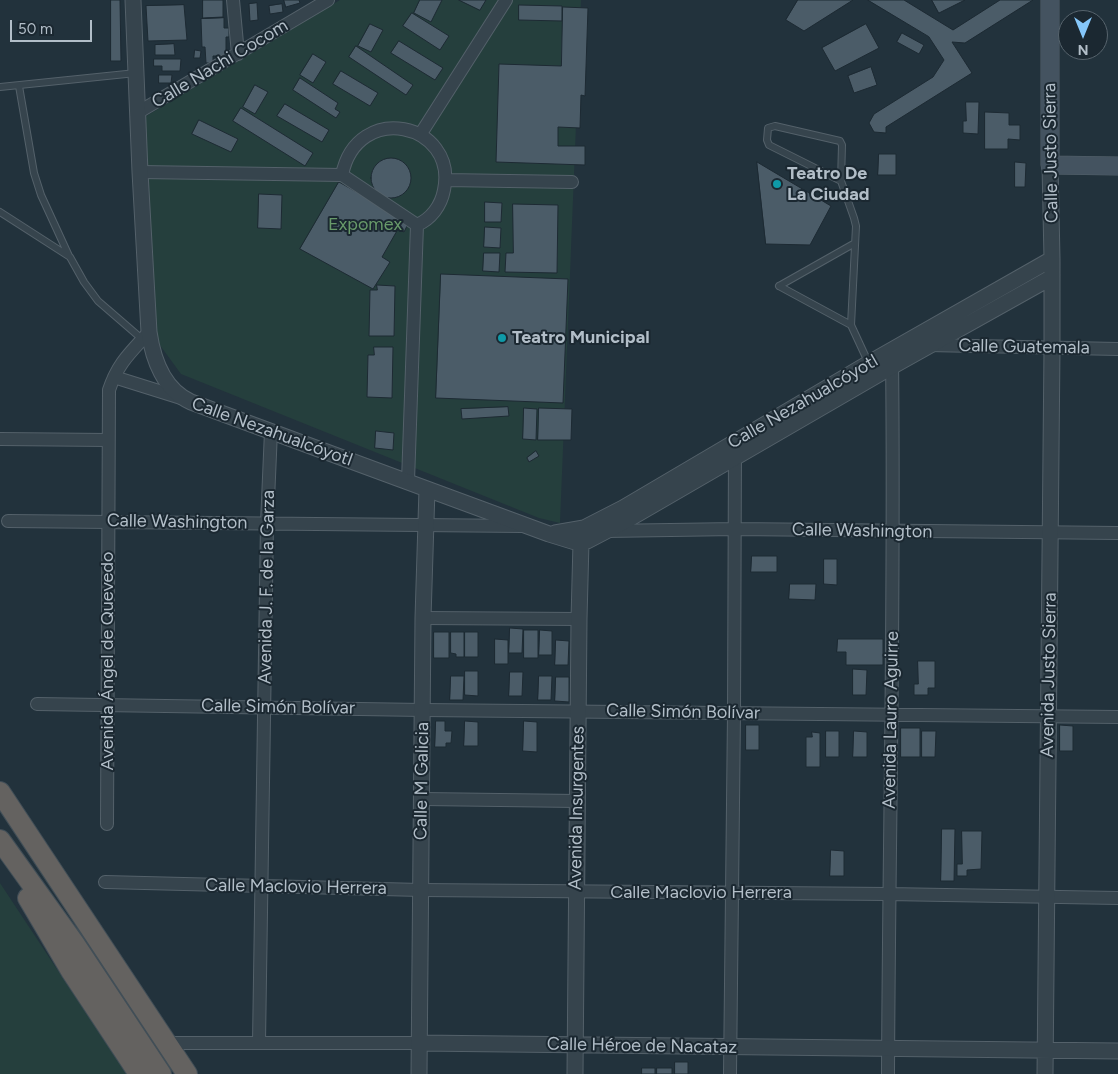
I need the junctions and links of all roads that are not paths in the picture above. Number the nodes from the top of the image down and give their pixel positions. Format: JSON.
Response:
{"nodes":[{"id":1,"x":133,"y":0,"type":"edge"},
{"id":2,"x":233,"y":0,"type":"edge"},
{"id":3,"x":328,"y":0,"type":"edge"},
{"id":4,"x":506,"y":0,"type":"edge"},
{"id":5,"x":1050,"y":0,"type":"edge"},
{"id":6,"x":238,"y":54,"type":"junction"},
{"id":7,"x":136,"y":73,"type":"junction"},
{"id":8,"x":19,"y":86,"type":"junction"},
{"id":9,"x":0,"y":87,"type":"edge"},
{"id":10,"x":137,"y":113,"type":"junction"},
{"id":11,"x":420,"y":135,"type":"junction"},
{"id":12,"x":1050,"y":165,"type":"junction"},
{"id":13,"x":1118,"y":166,"type":"edge"},
{"id":14,"x":140,"y":172,"type":"junction"},
{"id":15,"x":342,"y":175,"type":"junction"},
{"id":16,"x":446,"y":180,"type":"junction"},
{"id":17,"x":841,"y":181,"type":"junction"},
{"id":18,"x":572,"y":182,"type":"dead end"},
{"id":19,"x":0,"y":212,"type":"edge"},
{"id":20,"x":417,"y":225,"type":"junction"},
{"id":21,"x":855,"y":243,"type":"junction"},
{"id":22,"x":70,"y":257,"type":"junction"},
{"id":23,"x":1052,"y":258,"type":"junction"},
{"id":24,"x":1052,"y":276,"type":"junction"},
{"id":25,"x":851,"y":325,"type":"junction"},
{"id":26,"x":146,"y":336,"type":"junction"},
{"id":27,"x":930,"y":345,"type":"junction"},
{"id":28,"x":898,"y":347,"type":"junction"},
{"id":29,"x":1052,"y":348,"type":"junction"},
{"id":30,"x":1118,"y":348,"type":"edge"},
{"id":31,"x":892,"y":366,"type":"junction"},
{"id":32,"x":872,"y":370,"type":"junction"},
{"id":33,"x":114,"y":377,"type":"junction"},
{"id":34,"x":180,"y":398,"type":"junction"},
{"id":35,"x":271,"y":431,"type":"junction"},
{"id":36,"x":0,"y":439,"type":"edge"},
{"id":37,"x":108,"y":440,"type":"junction"},
{"id":38,"x":734,"y":442,"type":"junction"},
{"id":39,"x":735,"y":458,"type":"junction"},
{"id":40,"x":408,"y":481,"type":"junction"},
{"id":41,"x":427,"y":489,"type":"junction"},
{"id":42,"x":8,"y":521,"type":"dead end"},
{"id":43,"x":108,"y":522,"type":"junction"},
{"id":44,"x":267,"y":523,"type":"junction"},
{"id":45,"x":426,"y":525,"type":"junction"},
{"id":46,"x":527,"y":526,"type":"junction"},
{"id":47,"x":603,"y":526,"type":"junction"},
{"id":48,"x":735,"y":529,"type":"junction"},
{"id":49,"x":894,"y":531,"type":"junction"},
{"id":50,"x":1051,"y":533,"type":"junction"},
{"id":51,"x":1118,"y":533,"type":"edge"},
{"id":52,"x":549,"y":534,"type":"junction"},
{"id":53,"x":581,"y":542,"type":"junction"},
{"id":54,"x":424,"y":618,"type":"junction"},
{"id":55,"x":579,"y":619,"type":"junction"},
{"id":56,"x":37,"y":704,"type":"dead end"},
{"id":57,"x":107,"y":704,"type":"junction"},
{"id":58,"x":264,"y":707,"type":"junction"},
{"id":59,"x":423,"y":710,"type":"junction"},
{"id":60,"x":578,"y":711,"type":"junction"},
{"id":61,"x":734,"y":714,"type":"junction"},
{"id":62,"x":891,"y":714,"type":"junction"},
{"id":63,"x":1048,"y":716,"type":"junction"},
{"id":64,"x":1118,"y":717,"type":"edge"},
{"id":65,"x":4,"y":799,"type":"edge"},
{"id":66,"x":422,"y":799,"type":"junction"},
{"id":67,"x":578,"y":801,"type":"junction"},
{"id":68,"x":107,"y":824,"type":"dead end"},
{"id":69,"x":0,"y":840,"type":"edge"},
{"id":70,"x":0,"y":851,"type":"edge"},
{"id":71,"x":105,"y":882,"type":"dead end"},
{"id":72,"x":261,"y":886,"type":"junction"},
{"id":73,"x":421,"y":890,"type":"junction"},
{"id":74,"x":576,"y":892,"type":"junction"},
{"id":75,"x":732,"y":893,"type":"junction"},
{"id":76,"x":888,"y":894,"type":"junction"},
{"id":77,"x":1046,"y":897,"type":"junction"},
{"id":78,"x":1118,"y":898,"type":"edge"},
{"id":79,"x":78,"y":939,"type":"junction"},
{"id":80,"x":260,"y":1042,"type":"junction"},
{"id":81,"x":167,"y":1043,"type":"junction"},
{"id":82,"x":419,"y":1043,"type":"junction"},
{"id":83,"x":575,"y":1045,"type":"junction"},
{"id":84,"x":731,"y":1047,"type":"junction"},
{"id":85,"x":888,"y":1048,"type":"junction"},
{"id":86,"x":1045,"y":1050,"type":"junction"},
{"id":87,"x":1118,"y":1051,"type":"edge"},
{"id":88,"x":139,"y":1074,"type":"edge"},
{"id":89,"x":161,"y":1074,"type":"edge"},
{"id":90,"x":173,"y":1074,"type":"edge"},
{"id":91,"x":187,"y":1074,"type":"edge"},
{"id":92,"x":418,"y":1074,"type":"edge"},
{"id":93,"x":574,"y":1074,"type":"edge"},
{"id":94,"x":730,"y":1074,"type":"edge"},
{"id":95,"x":888,"y":1074,"type":"edge"},
{"id":96,"x":1045,"y":1074,"type":"edge"}],
"edges":[{"from":1,"to":7,"type":"street","name":"Calle Nezahualcóyotl"},
{"from":2,"to":6,"type":"street"},
{"from":3,"to":6,"type":"street","name":"Calle Nachi Cocom"},
{"from":4,"to":11,"type":"street"},
{"from":5,"to":12,"type":"main road","name":"Calle Justo Sierra"},
{"from":6,"to":10,"type":"street","name":"Calle Nachi Cocom"},
{"from":7,"to":8,"type":"lane"},
{"from":7,"to":10,"type":"street","name":"Calle Nezahualcóyotl"},
{"from":8,"to":9,"type":"lane"},
{"from":8,"to":22,"type":"lane"},
{"from":10,"to":14,"type":"street","name":"Calle Nezahualcóyotl"},
{"from":11,"to":15,"type":"street"},
{"from":11,"to":16,"type":"street"},
{"from":12,"to":13,"type":"main road"},
{"from":12,"to":23,"type":"street","name":"Calle Justo Sierra"},
{"from":14,"to":15,"type":"street"},
{"from":14,"to":26,"type":"street","name":"Calle Nezahualcóyotl"},
{"from":15,"to":20,"type":"street"},
{"from":16,"to":18,"type":"street"},
{"from":16,"to":20,"type":"street"},
{"from":17,"to":17,"type":"lane"},
{"from":17,"to":21,"type":"lane"},
{"from":19,"to":22,"type":"lane"},
{"from":20,"to":40,"type":"street"},
{"from":21,"to":25,"type":"lane"},
{"from":21,"to":25,"type":"lane"},
{"from":22,"to":26,"type":"lane"},
{"from":23,"to":24,"type":"street","name":"Calle Justo Sierra"},
{"from":23,"to":28,"type":"street","name":"Calle Nezahualcóyotl"},
{"from":24,"to":27,"type":"street","name":"Calle Nezahualcóyotl"},
{"from":24,"to":29,"type":"street","name":"Avenida Justo Sierra"},
{"from":25,"to":32,"type":"lane"},
{"from":26,"to":33,"type":"street","name":"Avenida Ángel de Quevedo"},
{"from":26,"to":34,"type":"street","name":"Calle Nezahualcóyotl"},
{"from":27,"to":28,"type":"street","name":"Calle Guatemala"},
{"from":27,"to":29,"type":"street","name":"Calle Guatemala"},
{"from":27,"to":31,"type":"street","name":"Calle Nezahualcóyotl"},
{"from":28,"to":31,"type":"street","name":"Avenida Lauro Aguirre"},
{"from":28,"to":32,"type":"street","name":"Calle Nezahualcóyotl"},
{"from":29,"to":30,"type":"street","name":"Calle Guatemala"},
{"from":29,"to":50,"type":"street","name":"Avenida Justo Sierra"},
{"from":31,"to":32,"type":"street","name":"Calle Nezahualcóyotl"},
{"from":31,"to":49,"type":"street","name":"Avenida Lauro Aguirre"},
{"from":32,"to":38,"type":"street","name":"Calle Nezahualcóyotl"},
{"from":32,"to":39,"type":"street","name":"Calle Nezahualcóyotl"},
{"from":33,"to":34,"type":"street"},
{"from":33,"to":37,"type":"street","name":"Avenida Ángel de Quevedo"},
{"from":34,"to":35,"type":"street","name":"Calle Nezahualcóyotl"},
{"from":35,"to":40,"type":"street","name":"Calle Nezahualcóyotl"},
{"from":35,"to":44,"type":"street","name":"Avenida J. F. de la Garza"},
{"from":36,"to":37,"type":"street"},
{"from":37,"to":43,"type":"street","name":"Avenida Ángel de Quevedo"},
{"from":38,"to":39,"type":"street"},
{"from":38,"to":47,"type":"street","name":"Calle Nezahualcóyotl"},
{"from":39,"to":47,"type":"street","name":"Calle Nezahualcóyotl"},
{"from":39,"to":48,"type":"street"},
{"from":40,"to":41,"type":"street","name":"Calle Nezahualcóyotl"},
{"from":41,"to":45,"type":"street","name":"Calle M Galicia"},
{"from":41,"to":46,"type":"street","name":"Calle Nezahualcóyotl"},
{"from":42,"to":43,"type":"street","name":"Calle Washington"},
{"from":43,"to":44,"type":"street","name":"Calle Washington"},
{"from":43,"to":57,"type":"street","name":"Avenida Ángel de Quevedo"},
{"from":44,"to":45,"type":"street","name":"Calle Washington"},
{"from":44,"to":58,"type":"street","name":"Avenida J. F. de la Garza"},
{"from":45,"to":46,"type":"street","name":"Calle Washington"},
{"from":45,"to":54,"type":"street","name":"Calle M Galicia"},
{"from":46,"to":52,"type":"street","name":"Calle Nezahualcóyotl"},
{"from":47,"to":48,"type":"street","name":"Calle Washington"},
{"from":47,"to":52,"type":"street","name":"Calle Nezahualcóyotl"},
{"from":47,"to":53,"type":"street"},
{"from":48,"to":49,"type":"street","name":"Calle Washington"},
{"from":48,"to":61,"type":"street"},
{"from":49,"to":50,"type":"street","name":"Calle Washington"},
{"from":49,"to":62,"type":"street","name":"Avenida Lauro Aguirre"},
{"from":50,"to":51,"type":"street","name":"Calle Washington"},
{"from":50,"to":63,"type":"street","name":"Avenida Justo Sierra"},
{"from":52,"to":53,"type":"street","name":"Calle Nezahualcóyotl"},
{"from":53,"to":55,"type":"street","name":"Avenida Insurgentes"},
{"from":54,"to":55,"type":"street"},
{"from":54,"to":59,"type":"street","name":"Calle M Galicia"},
{"from":55,"to":60,"type":"street","name":"Avenida Insurgentes"},
{"from":56,"to":57,"type":"street","name":"Calle Simón Bolívar"},
{"from":57,"to":58,"type":"street","name":"Calle Simón Bolívar"},
{"from":57,"to":68,"type":"street","name":"Avenida Ángel de Quevedo"},
{"from":58,"to":59,"type":"street","name":"Calle Simón Bolívar"},
{"from":58,"to":72,"type":"street","name":"Avenida J. F. de la Garza"},
{"from":59,"to":60,"type":"street","name":"Calle Simón Bolívar"},
{"from":59,"to":66,"type":"street","name":"Calle M Galicia"},
{"from":60,"to":61,"type":"street","name":"Calle Simón Bolívar"},
{"from":60,"to":67,"type":"street","name":"Avenida Insurgentes"},
{"from":61,"to":62,"type":"street","name":"Calle Simón Bolívar"},
{"from":61,"to":75,"type":"street"},
{"from":62,"to":63,"type":"street","name":"Calle Simón Bolívar"},
{"from":62,"to":76,"type":"street","name":"Avenida Lauro Aguirre"},
{"from":63,"to":64,"type":"street","name":"Calle Simón Bolívar"},
{"from":63,"to":77,"type":"street","name":"Avenida Justo Sierra"},
{"from":65,"to":79,"type":"highway"},
{"from":65,"to":81,"type":"highway"},
{"from":66,"to":67,"type":"street"},
{"from":66,"to":73,"type":"street","name":"Calle M Galicia"},
{"from":67,"to":74,"type":"street","name":"Avenida Insurgentes"},
{"from":69,"to":79,"type":"highway"},
{"from":70,"to":88,"type":"highway"},
{"from":71,"to":72,"type":"street","name":"Calle Maclovio Herrera"},
{"from":72,"to":73,"type":"street","name":"Calle Maclovio Herrera"},
{"from":72,"to":80,"type":"street","name":"Avenida J. F. de la Garza"},
{"from":73,"to":74,"type":"street","name":"Calle Maclovio Herrera"},
{"from":73,"to":82,"type":"street","name":"Calle M Galicia"},
{"from":74,"to":75,"type":"street","name":"Calle Maclovio Herrera"},
{"from":74,"to":83,"type":"street","name":"Avenida Insurgentes"},
{"from":75,"to":76,"type":"street","name":"Calle Maclovio Herrera"},
{"from":75,"to":84,"type":"street"},
{"from":76,"to":77,"type":"street","name":"Calle Maclovio Herrera"},
{"from":76,"to":85,"type":"street","name":"Avenida Lauro Aguirre"},
{"from":77,"to":78,"type":"street","name":"Calle Maclovio Herrera"},
{"from":77,"to":86,"type":"street","name":"Avenida Justo Sierra"},
{"from":79,"to":89,"type":"highway"},
{"from":79,"to":90,"type":"highway"},
{"from":80,"to":81,"type":"street","name":"Calle Héroe de Nacataz"},
{"from":80,"to":82,"type":"street","name":"Calle Héroe de Nacataz"},
{"from":81,"to":91,"type":"highway"},
{"from":82,"to":83,"type":"street","name":"Calle Héroe de Nacataz"},
{"from":82,"to":92,"type":"street","name":"Calle M Galicia"},
{"from":83,"to":84,"type":"street","name":"Calle Héroe de Nacataz"},
{"from":83,"to":93,"type":"street","name":"Avenida Insurgentes"},
{"from":84,"to":85,"type":"street","name":"Calle Héroe de Nacataz"},
{"from":84,"to":94,"type":"street"},
{"from":85,"to":86,"type":"street","name":"Calle Héroe de Nacataz"},
{"from":85,"to":95,"type":"street","name":"Avenida Lauro Aguirre"},
{"from":86,"to":87,"type":"street","name":"Calle Héroe de Nacataz"},
{"from":86,"to":96,"type":"street","name":"Avenida Justo Sierra"}]}
